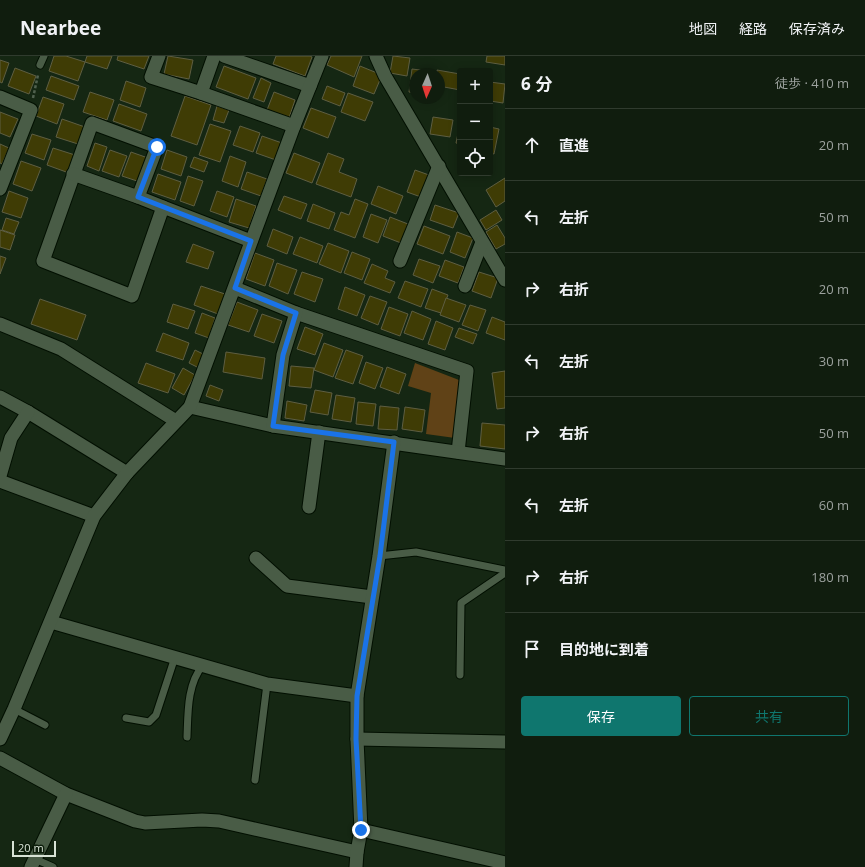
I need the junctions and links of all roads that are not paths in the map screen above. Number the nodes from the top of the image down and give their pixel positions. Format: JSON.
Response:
{"nodes":[{"id":1,"x":44,"y":56,"type":"edge"},
{"id":2,"x":159,"y":56,"type":"edge"},
{"id":3,"x":214,"y":56,"type":"edge"},
{"id":4,"x":224,"y":56,"type":"edge"},
{"id":5,"x":322,"y":56,"type":"edge"},
{"id":6,"x":376,"y":56,"type":"edge"},
{"id":7,"x":40,"y":65,"type":"road end"},
{"id":8,"x":310,"y":86,"type":"junction"},
{"id":9,"x":201,"y":93,"type":"junction"},
{"id":10,"x":0,"y":97,"type":"edge"},
{"id":11,"x":294,"y":126,"type":"junction"},
{"id":12,"x":438,"y":166,"type":"junction"},
{"id":13,"x":73,"y":174,"type":"junction"},
{"id":14,"x":0,"y":190,"type":"edge"},
{"id":15,"x":138,"y":197,"type":"junction"},
{"id":16,"x":163,"y":207,"type":"junction"},
{"id":17,"x":251,"y":241,"type":"junction"},
{"id":18,"x":482,"y":242,"type":"junction"},
{"id":19,"x":400,"y":261,"type":"dead end"},
{"id":20,"x":505,"y":280,"type":"edge"},
{"id":21,"x":465,"y":286,"type":"dead end"},
{"id":22,"x":235,"y":288,"type":"junction"},
{"id":23,"x":296,"y":313,"type":"junction"},
{"id":24,"x":0,"y":324,"type":"edge"},
{"id":25,"x":0,"y":397,"type":"edge"},
{"id":26,"x":190,"y":407,"type":"junction"},
{"id":27,"x":28,"y":412,"type":"junction"},
{"id":28,"x":176,"y":420,"type":"junction"},
{"id":29,"x":273,"y":426,"type":"junction"},
{"id":30,"x":319,"y":432,"type":"junction"},
{"id":31,"x":394,"y":442,"type":"junction"},
{"id":32,"x":458,"y":452,"type":"junction"},
{"id":33,"x":505,"y":459,"type":"edge"},
{"id":34,"x":128,"y":473,"type":"junction"},
{"id":35,"x":0,"y":476,"type":"edge"},
{"id":36,"x":0,"y":481,"type":"edge"},
{"id":37,"x":309,"y":507,"type":"dead end"},
{"id":38,"x":94,"y":516,"type":"junction"},
{"id":39,"x":380,"y":556,"type":"junction"},
{"id":40,"x":256,"y":558,"type":"dead end"},
{"id":41,"x":505,"y":572,"type":"edge"},
{"id":42,"x":372,"y":597,"type":"junction"},
{"id":43,"x":51,"y":622,"type":"junction"},
{"id":44,"x":175,"y":657,"type":"junction"},
{"id":45,"x":203,"y":665,"type":"junction"},
{"id":46,"x":460,"y":675,"type":"dead end"},
{"id":47,"x":267,"y":684,"type":"junction"},
{"id":48,"x":357,"y":696,"type":"junction"},
{"id":49,"x":14,"y":709,"type":"junction"},
{"id":50,"x":126,"y":718,"type":"dead end"},
{"id":51,"x":45,"y":725,"type":"dead end"},
{"id":52,"x":188,"y":737,"type":"dead end"},
{"id":53,"x":0,"y":739,"type":"edge"},
{"id":54,"x":356,"y":739,"type":"junction"},
{"id":55,"x":505,"y":742,"type":"edge"},
{"id":56,"x":0,"y":758,"type":"edge"},
{"id":57,"x":255,"y":780,"type":"dead end"},
{"id":58,"x":66,"y":794,"type":"junction"},
{"id":59,"x":361,"y":830,"type":"junction"},
{"id":60,"x":357,"y":852,"type":"junction"},
{"id":61,"x":33,"y":863,"type":"edge"},
{"id":62,"x":505,"y":863,"type":"edge"},
{"id":63,"x":53,"y":867,"type":"edge"},
{"id":64,"x":356,"y":867,"type":"edge"}],
"edges":[{"from":1,"to":7,"type":"lane"},
{"from":2,"to":9,"type":"street"},
{"from":3,"to":9,"type":"street"},
{"from":4,"to":8,"type":"street"},
{"from":5,"to":8,"type":"street"},
{"from":6,"to":12,"type":"street"},
{"from":8,"to":11,"type":"street"},
{"from":9,"to":11,"type":"street"},
{"from":10,"to":14,"type":"street"},
{"from":11,"to":17,"type":"street"},
{"from":12,"to":18,"type":"street"},
{"from":12,"to":19,"type":"street"},
{"from":13,"to":15,"type":"street"},
{"from":13,"to":15,"type":"street"},
{"from":13,"to":16,"type":"street"},
{"from":15,"to":16,"type":"street"},
{"from":16,"to":17,"type":"street"},
{"from":17,"to":22,"type":"street"},
{"from":18,"to":20,"type":"street"},
{"from":18,"to":21,"type":"street"},
{"from":22,"to":23,"type":"street"},
{"from":22,"to":26,"type":"street"},
{"from":23,"to":29,"type":"street"},
{"from":23,"to":32,"type":"street"},
{"from":24,"to":28,"type":"street"},
{"from":25,"to":27,"type":"street"},
{"from":26,"to":28,"type":"street"},
{"from":26,"to":29,"type":"street"},
{"from":27,"to":34,"type":"street"},
{"from":27,"to":35,"type":"street"},
{"from":28,"to":34,"type":"street"},
{"from":29,"to":30,"type":"street"},
{"from":30,"to":31,"type":"street"},
{"from":30,"to":37,"type":"street"},
{"from":31,"to":32,"type":"street"},
{"from":31,"to":39,"type":"street"},
{"from":32,"to":33,"type":"street"},
{"from":34,"to":38,"type":"street"},
{"from":36,"to":38,"type":"street"},
{"from":38,"to":43,"type":"street"},
{"from":39,"to":41,"type":"lane"},
{"from":39,"to":42,"type":"street"},
{"from":40,"to":42,"type":"street"},
{"from":41,"to":46,"type":"lane"},
{"from":42,"to":48,"type":"street"},
{"from":43,"to":44,"type":"street"},
{"from":43,"to":49,"type":"street"},
{"from":44,"to":45,"type":"street"},
{"from":44,"to":50,"type":"lane"},
{"from":45,"to":47,"type":"street"},
{"from":45,"to":52,"type":"lane"},
{"from":47,"to":48,"type":"street"},
{"from":47,"to":57,"type":"lane"},
{"from":48,"to":54,"type":"street"},
{"from":49,"to":51,"type":"lane"},
{"from":49,"to":53,"type":"street"},
{"from":54,"to":55,"type":"street"},
{"from":54,"to":59,"type":"street"},
{"from":56,"to":58,"type":"street"},
{"from":58,"to":60,"type":"street"},
{"from":58,"to":61,"type":"street"},
{"from":59,"to":60,"type":"street"},
{"from":59,"to":62,"type":"street"},
{"from":60,"to":64,"type":"street"},
{"from":61,"to":63,"type":"lane"}]}
